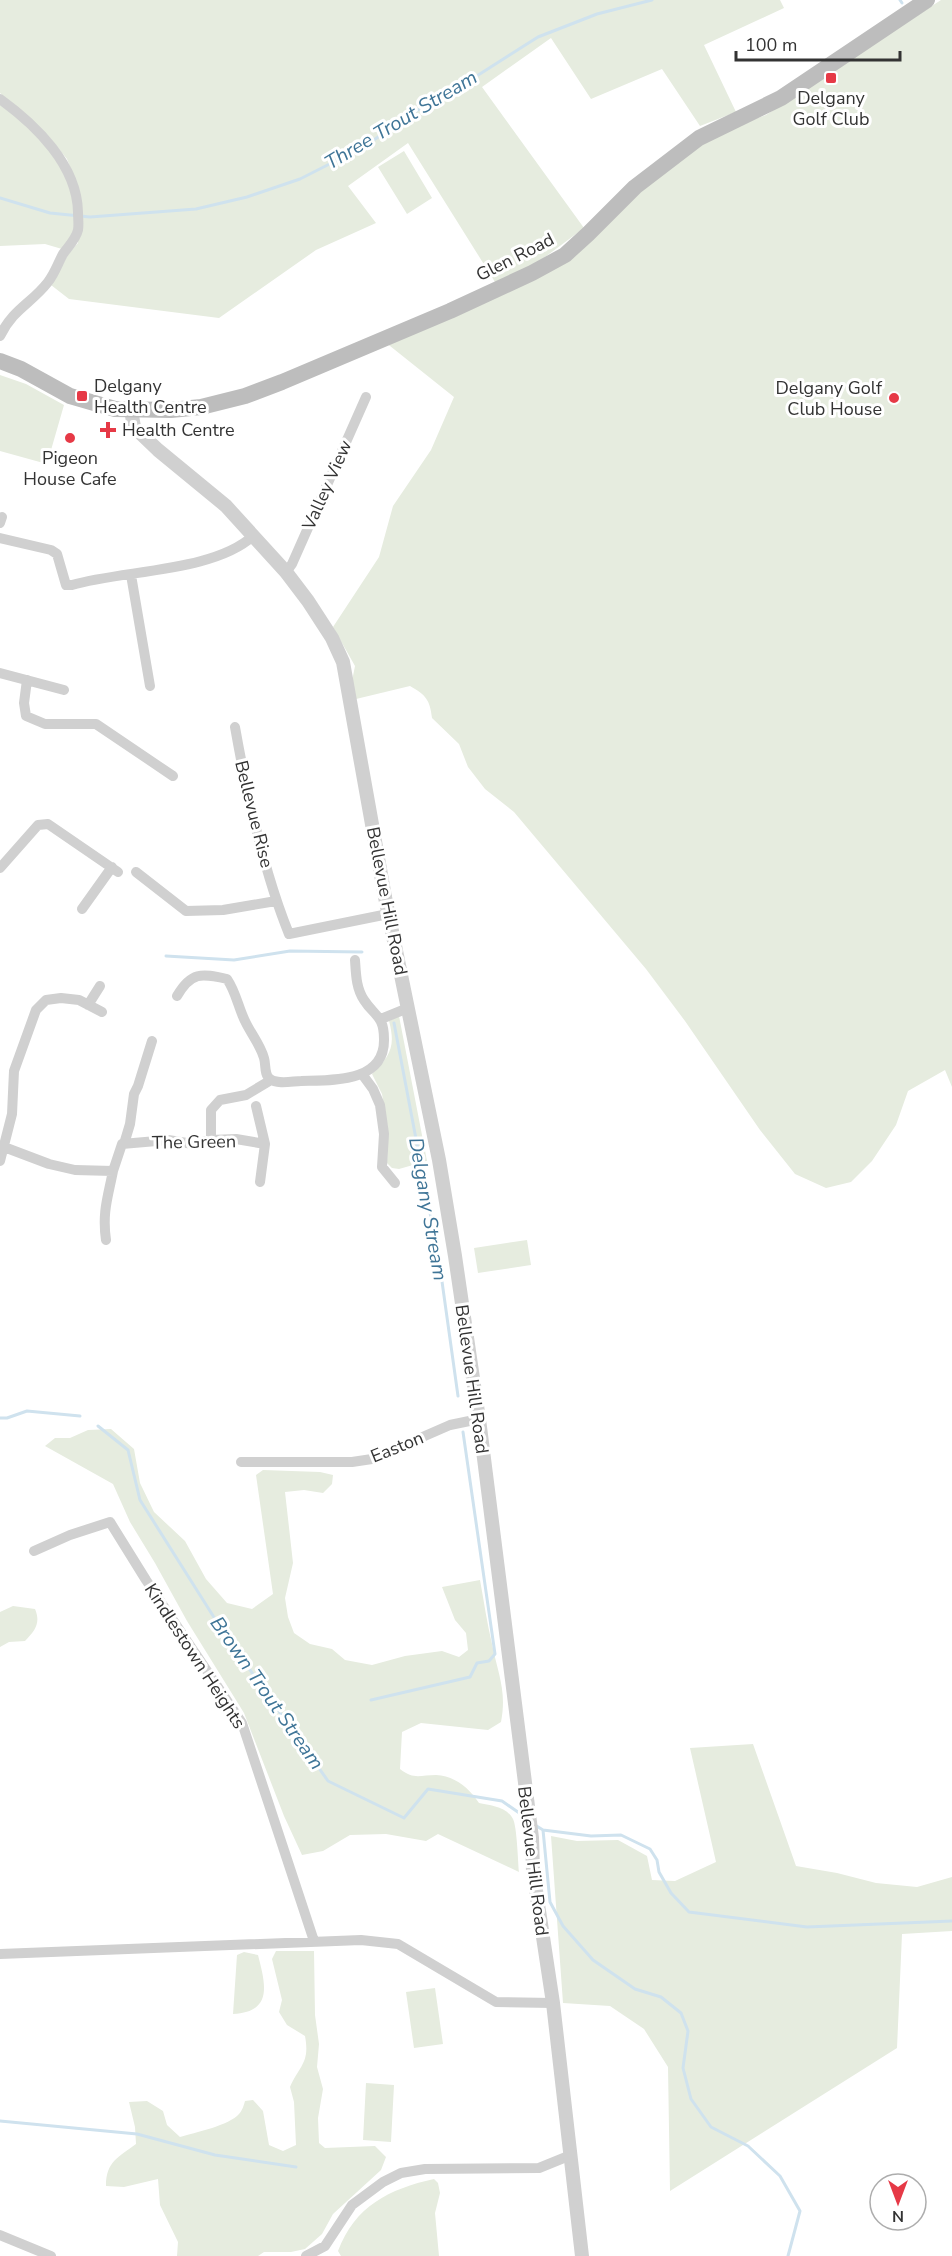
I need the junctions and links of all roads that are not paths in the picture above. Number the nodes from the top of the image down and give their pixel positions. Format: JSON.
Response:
{"nodes":[{"id":1,"x":927,"y":0,"type":"edge"},
{"id":2,"x":0,"y":99,"type":"edge"},
{"id":3,"x":0,"y":336,"type":"edge"},
{"id":4,"x":0,"y":361,"type":"edge"},
{"id":5,"x":366,"y":397,"type":"dead end"},
{"id":6,"x":131,"y":410,"type":"junction"},
{"id":7,"x":252,"y":536,"type":"junction"},
{"id":8,"x":0,"y":538,"type":"edge"},
{"id":9,"x":286,"y":572,"type":"junction"},
{"id":10,"x":131,"y":575,"type":"junction"},
{"id":11,"x":0,"y":673,"type":"edge"},
{"id":12,"x":27,"y":680,"type":"junction"},
{"id":13,"x":150,"y":686,"type":"dead end"},
{"id":14,"x":64,"y":690,"type":"dead end"},
{"id":15,"x":235,"y":727,"type":"dead end"},
{"id":16,"x":173,"y":776,"type":"dead end"},
{"id":17,"x":0,"y":868,"type":"edge"},
{"id":18,"x":136,"y":872,"type":"dead end"},
{"id":19,"x":276,"y":901,"type":"junction"},
{"id":20,"x":82,"y":909,"type":"dead end"},
{"id":21,"x":388,"y":914,"type":"junction"},
{"id":22,"x":355,"y":960,"type":"dead end"},
{"id":23,"x":100,"y":986,"type":"dead end"},
{"id":24,"x":177,"y":996,"type":"dead end"},
{"id":25,"x":88,"y":1005,"type":"junction"},
{"id":26,"x":408,"y":1008,"type":"junction"},
{"id":27,"x":102,"y":1012,"type":"dead end"},
{"id":28,"x":381,"y":1019,"type":"junction"},
{"id":29,"x":152,"y":1041,"type":"dead end"},
{"id":30,"x":362,"y":1074,"type":"junction"},
{"id":31,"x":271,"y":1080,"type":"junction"},
{"id":32,"x":256,"y":1106,"type":"dead end"},
{"id":33,"x":211,"y":1140,"type":"junction"},
{"id":34,"x":124,"y":1144,"type":"junction"},
{"id":35,"x":265,"y":1144,"type":"junction"},
{"id":36,"x":4,"y":1147,"type":"junction"},
{"id":37,"x":0,"y":1161,"type":"edge"},
{"id":38,"x":112,"y":1171,"type":"junction"},
{"id":39,"x":260,"y":1182,"type":"dead end"},
{"id":40,"x":395,"y":1183,"type":"dead end"},
{"id":41,"x":106,"y":1240,"type":"dead end"},
{"id":42,"x":479,"y":1419,"type":"junction"},
{"id":43,"x":241,"y":1462,"type":"dead end"},
{"id":44,"x":34,"y":1551,"type":"dead end"},
{"id":45,"x":314,"y":1941,"type":"junction"},
{"id":46,"x":0,"y":1954,"type":"edge"},
{"id":47,"x":553,"y":2003,"type":"junction"},
{"id":48,"x":571,"y":2156,"type":"junction"},
{"id":49,"x":0,"y":2235,"type":"edge"},
{"id":50,"x":51,"y":2256,"type":"edge"},
{"id":51,"x":306,"y":2256,"type":"edge"},
{"id":52,"x":582,"y":2256,"type":"edge"}],
"edges":[{"from":1,"to":6,"type":"main road","name":"Glen Road"},
{"from":2,"to":3,"type":"street"},
{"from":4,"to":6,"type":"main road","name":"Glen Road"},
{"from":5,"to":9,"type":"street","name":"Valley View"},
{"from":6,"to":7,"type":"street","name":"Bellevue Hill Road"},
{"from":7,"to":9,"type":"street","name":"Bellevue Hill Road"},
{"from":7,"to":10,"type":"street"},
{"from":8,"to":10,"type":"street"},
{"from":9,"to":21,"type":"street","name":"Bellevue Hill Road"},
{"from":10,"to":13,"type":"street"},
{"from":11,"to":12,"type":"street"},
{"from":12,"to":14,"type":"street"},
{"from":12,"to":16,"type":"street"},
{"from":15,"to":19,"type":"street","name":"Bellevue Rise"},
{"from":17,"to":20,"type":"street"},
{"from":18,"to":19,"type":"street"},
{"from":19,"to":21,"type":"street","name":"Bellevue Rise"},
{"from":21,"to":26,"type":"street","name":"Bellevue Hill Road"},
{"from":22,"to":28,"type":"street"},
{"from":23,"to":25,"type":"street"},
{"from":24,"to":31,"type":"street"},
{"from":25,"to":27,"type":"street"},
{"from":25,"to":36,"type":"street"},
{"from":26,"to":28,"type":"street"},
{"from":26,"to":42,"type":"street","name":"Bellevue Hill Road"},
{"from":28,"to":30,"type":"street"},
{"from":29,"to":34,"type":"street","name":"The Green"},
{"from":30,"to":31,"type":"street"},
{"from":30,"to":40,"type":"street"},
{"from":31,"to":33,"type":"street"},
{"from":32,"to":35,"type":"street","name":"The Green"},
{"from":33,"to":34,"type":"street","name":"The Green"},
{"from":33,"to":35,"type":"street","name":"The Green"},
{"from":34,"to":38,"type":"street","name":"The Green"},
{"from":35,"to":39,"type":"street","name":"The Green"},
{"from":36,"to":37,"type":"street"},
{"from":36,"to":38,"type":"street"},
{"from":38,"to":41,"type":"street","name":"The Green"},
{"from":42,"to":43,"type":"street","name":"Easton"},
{"from":42,"to":47,"type":"street","name":"Bellevue Hill Road"},
{"from":44,"to":45,"type":"street","name":"Kindlestown Heights"},
{"from":45,"to":46,"type":"street"},
{"from":45,"to":47,"type":"street"},
{"from":47,"to":48,"type":"street","name":"Bellevue Hill Road"},
{"from":48,"to":51,"type":"street"},
{"from":48,"to":52,"type":"street","name":"Bellevue Hill Road"},
{"from":49,"to":50,"type":"street"}]}
